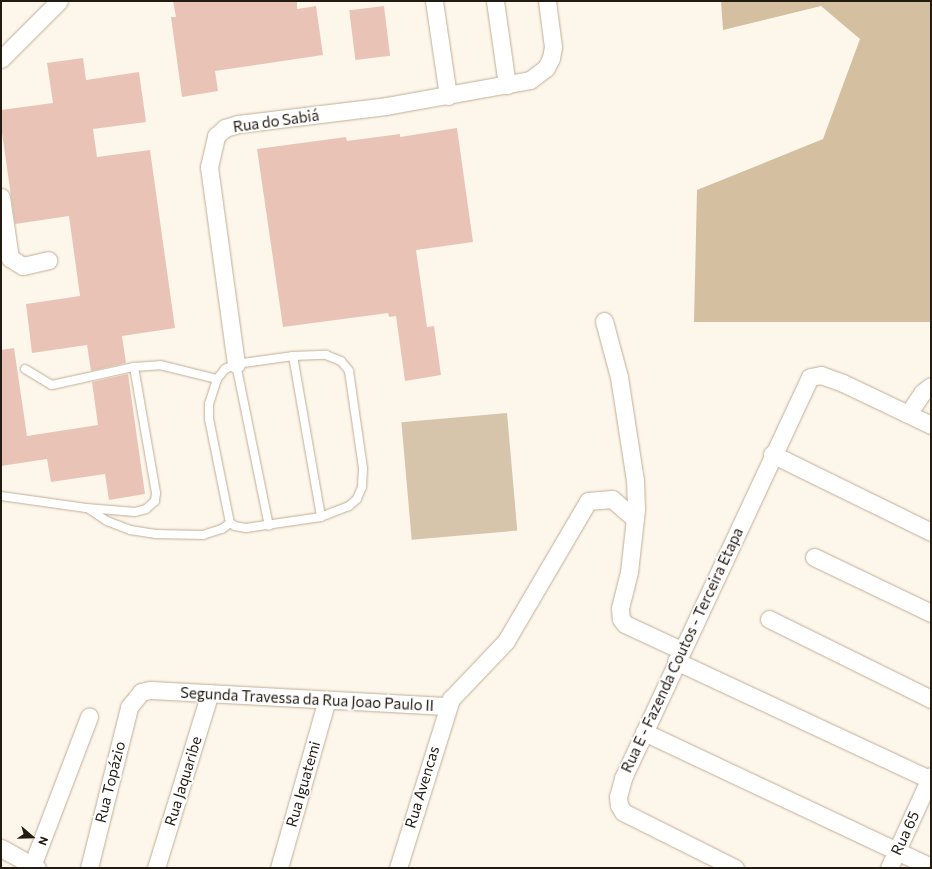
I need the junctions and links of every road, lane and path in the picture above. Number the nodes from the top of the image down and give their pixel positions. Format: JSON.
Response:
{"nodes":[{"id":1,"x":59,"y":1,"type":"edge"},
{"id":2,"x":434,"y":1,"type":"edge"},
{"id":3,"x":495,"y":1,"type":"edge"},
{"id":4,"x":547,"y":1,"type":"edge"},
{"id":5,"x":1,"y":59,"type":"edge"},
{"id":6,"x":507,"y":85,"type":"junction"},
{"id":7,"x":448,"y":96,"type":"junction"},
{"id":8,"x":1,"y":197,"type":"edge"},
{"id":9,"x":48,"y":260,"type":"dead end"},
{"id":10,"x":604,"y":321,"type":"dead end"},
{"id":11,"x":294,"y":356,"type":"junction"},
{"id":12,"x":236,"y":364,"type":"junction"},
{"id":13,"x":134,"y":367,"type":"junction"},
{"id":14,"x":25,"y":369,"type":"dead end"},
{"id":15,"x":217,"y":379,"type":"junction"},
{"id":16,"x":931,"y":386,"type":"edge"},
{"id":17,"x":908,"y":414,"type":"junction"},
{"id":18,"x":931,"y":425,"type":"edge"},
{"id":19,"x":772,"y":454,"type":"junction"},
{"id":20,"x":1,"y":496,"type":"edge"},
{"id":21,"x":86,"y":508,"type":"junction"},
{"id":22,"x":321,"y":517,"type":"junction"},
{"id":23,"x":634,"y":519,"type":"junction"},
{"id":24,"x":230,"y":523,"type":"junction"},
{"id":25,"x":269,"y":526,"type":"junction"},
{"id":26,"x":931,"y":532,"type":"edge"},
{"id":27,"x":814,"y":557,"type":"dead end"},
{"id":28,"x":931,"y":613,"type":"edge"},
{"id":29,"x":769,"y":619,"type":"dead end"},
{"id":30,"x":678,"y":656,"type":"junction"},
{"id":31,"x":210,"y":693,"type":"junction"},
{"id":32,"x":134,"y":698,"type":"joint"},
{"id":33,"x":931,"y":699,"type":"edge"},
{"id":34,"x":327,"y":700,"type":"junction"},
{"id":35,"x":447,"y":706,"type":"junction"},
{"id":36,"x":89,"y":717,"type":"dead end"},
{"id":37,"x":644,"y":732,"type":"junction"},
{"id":38,"x":930,"y":778,"type":"edge"},
{"id":39,"x":1,"y":848,"type":"edge"},
{"id":40,"x":896,"y":851,"type":"junction"},
{"id":41,"x":34,"y":867,"type":"edge"},
{"id":42,"x":931,"y":867,"type":"edge"},
{"id":43,"x":89,"y":868,"type":"edge"},
{"id":44,"x":156,"y":868,"type":"edge"},
{"id":45,"x":279,"y":868,"type":"edge"},
{"id":46,"x":398,"y":868,"type":"edge"},
{"id":47,"x":735,"y":868,"type":"edge"},
{"id":48,"x":889,"y":868,"type":"edge"}],
"edges":[{"from":1,"to":5,"type":"street"},
{"from":2,"to":7,"type":"street"},
{"from":3,"to":6,"type":"street"},
{"from":4,"to":6,"type":"street","name":"Rua do Sabiá"},
{"from":6,"to":7,"type":"street","name":"Rua do Sabiá"},
{"from":7,"to":12,"type":"street","name":"Rua do Sabiá"},
{"from":8,"to":9,"type":"street"},
{"from":10,"to":23,"type":"street"},
{"from":11,"to":12,"type":"lane"},
{"from":11,"to":22,"type":"lane"},
{"from":11,"to":22,"type":"lane"},
{"from":12,"to":15,"type":"lane"},
{"from":12,"to":25,"type":"lane"},
{"from":13,"to":14,"type":"lane"},
{"from":13,"to":15,"type":"lane"},
{"from":13,"to":21,"type":"lane"},
{"from":15,"to":24,"type":"lane"},
{"from":16,"to":17,"type":"street"},
{"from":17,"to":18,"type":"street"},
{"from":17,"to":19,"type":"street","name":"Rua E - Fazenda Coutos - Terceira Etapa"},
{"from":19,"to":26,"type":"street"},
{"from":19,"to":30,"type":"street","name":"Rua E - Fazenda Coutos - Terceira Etapa"},
{"from":20,"to":21,"type":"lane"},
{"from":21,"to":24,"type":"lane"},
{"from":22,"to":25,"type":"lane"},
{"from":23,"to":30,"type":"street"},
{"from":23,"to":35,"type":"street","name":"Segunda Travessa da Rua Joao Paulo II"},
{"from":24,"to":25,"type":"lane"},
{"from":27,"to":28,"type":"street"},
{"from":29,"to":33,"type":"street"},
{"from":30,"to":37,"type":"street","name":"Rua E - Fazenda Coutos - Terceira Etapa"},
{"from":30,"to":38,"type":"street"},
{"from":31,"to":32,"type":"street","name":"Segunda Travessa da Rua Joao Paulo II"},
{"from":31,"to":34,"type":"street","name":"Segunda Travessa da Rua Joao Paulo II"},
{"from":31,"to":44,"type":"street","name":"Rua Jaquaribe"},
{"from":32,"to":43,"type":"street","name":"Rua Topázio"},
{"from":34,"to":35,"type":"street","name":"Segunda Travessa da Rua Joao Paulo II"},
{"from":34,"to":45,"type":"street","name":"Rua Iguatemi"},
{"from":35,"to":46,"type":"street","name":"Rua Avencas"},
{"from":36,"to":41,"type":"street"},
{"from":37,"to":40,"type":"street"},
{"from":37,"to":47,"type":"street","name":"Rua E - Fazenda Coutos - Terceira Etapa"},
{"from":38,"to":40,"type":"street","name":"Rua 65"},
{"from":39,"to":41,"type":"street"},
{"from":40,"to":42,"type":"street"},
{"from":40,"to":48,"type":"street","name":"Rua 65"}]}
